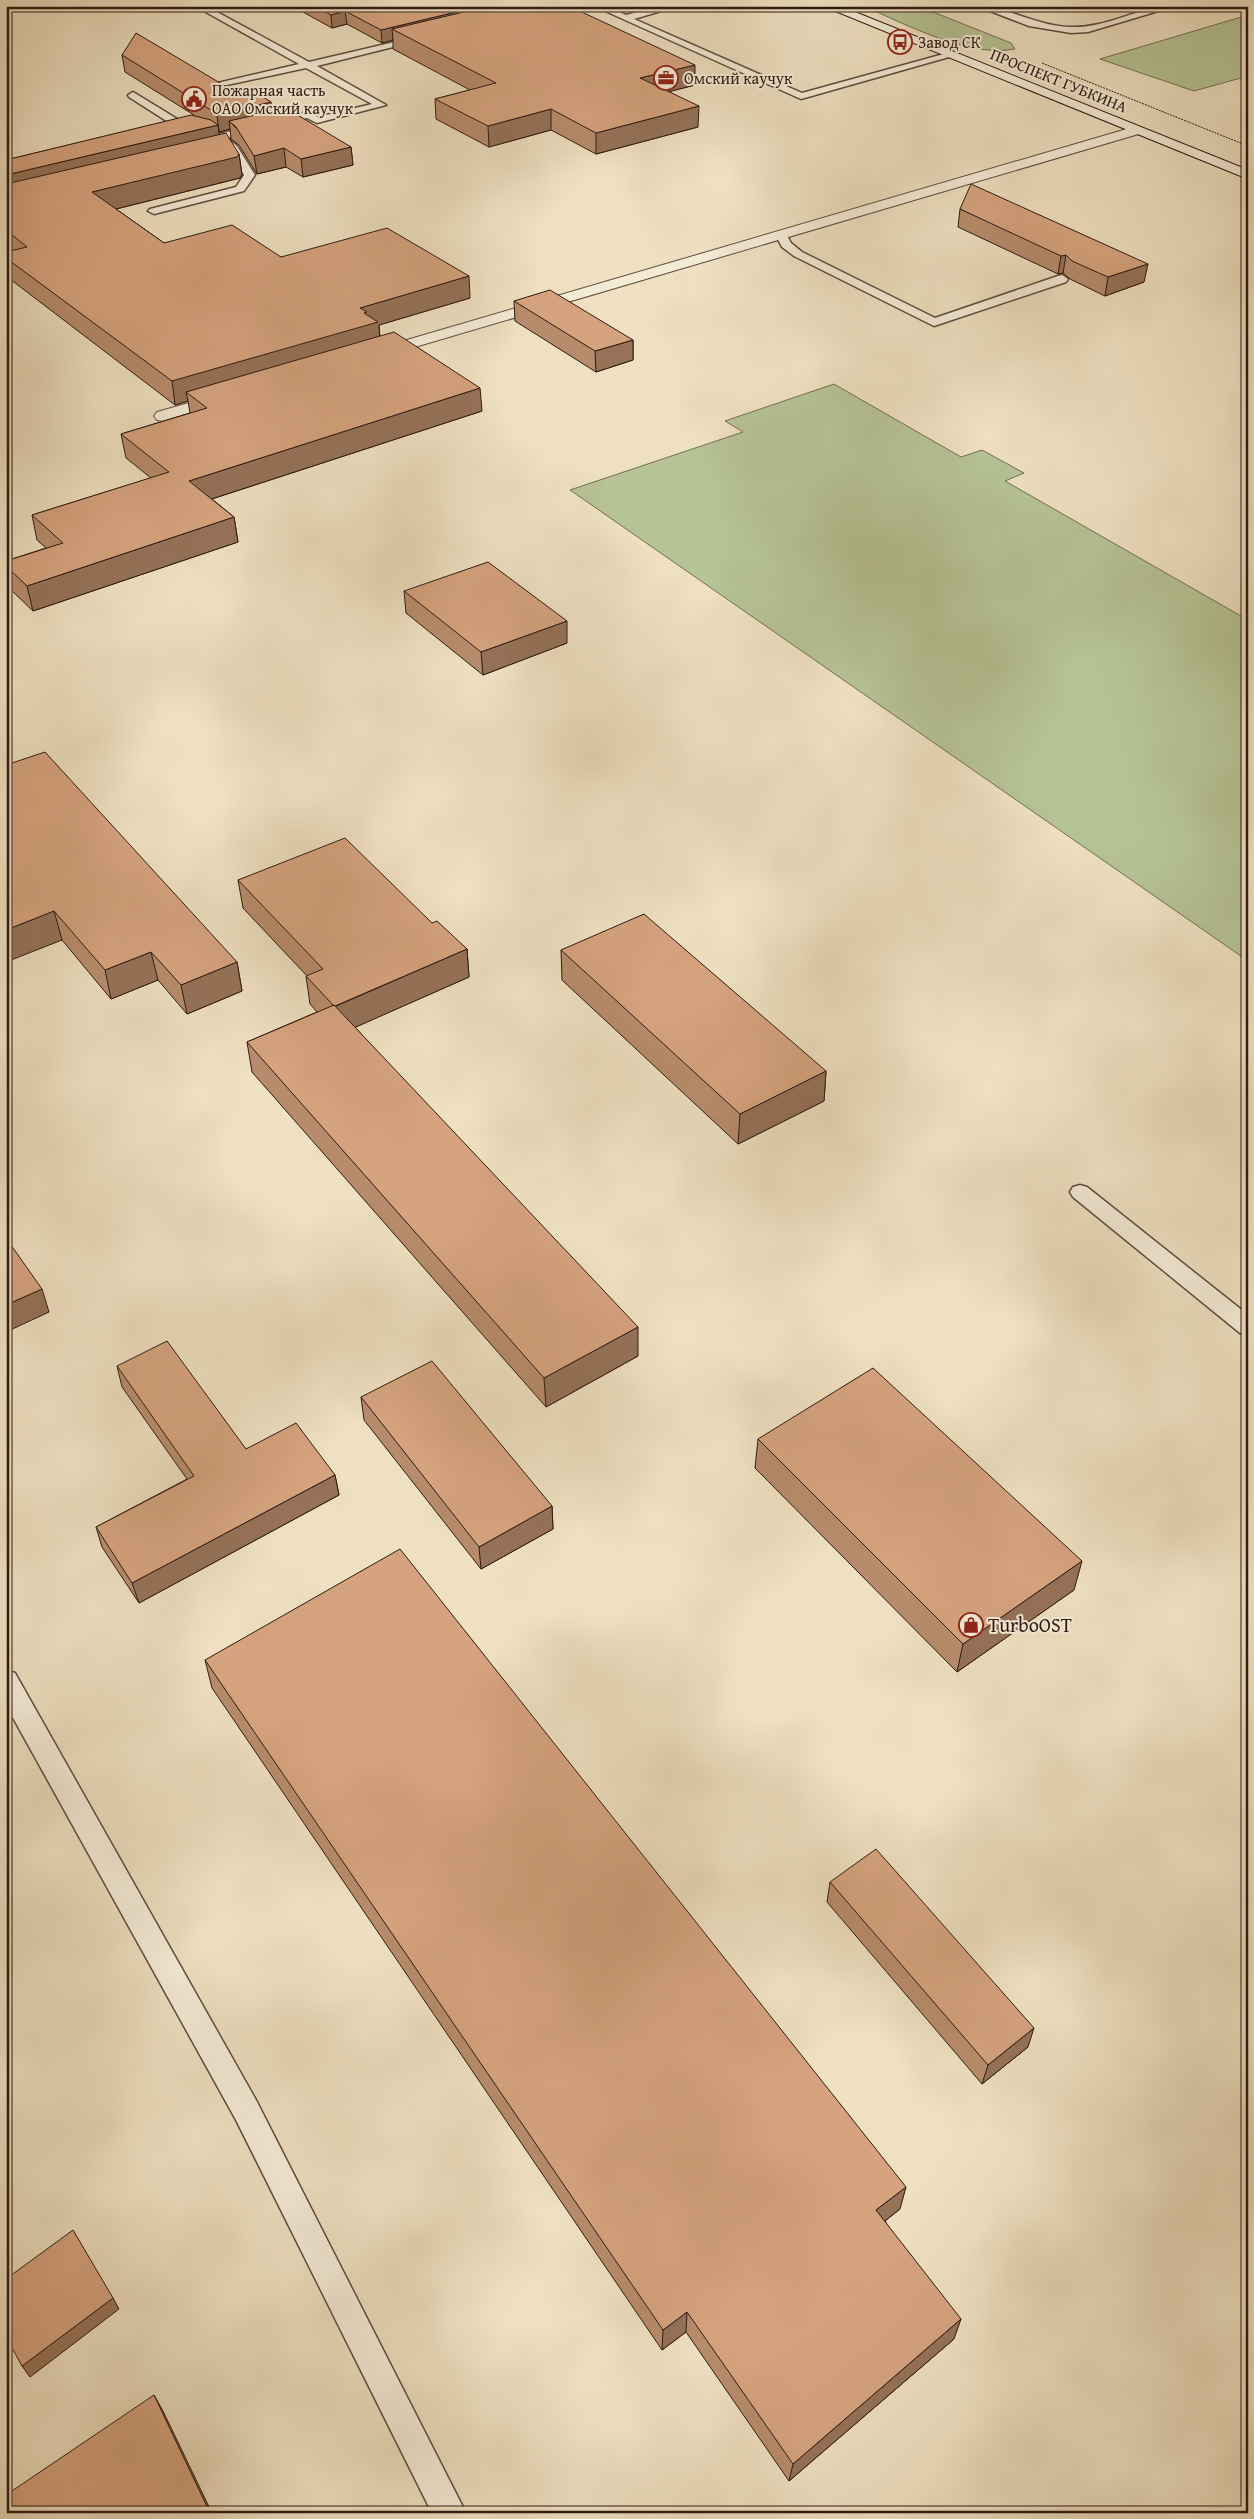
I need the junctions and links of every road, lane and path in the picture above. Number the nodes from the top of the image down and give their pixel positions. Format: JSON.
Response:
{"nodes":[{"id":1,"x":199,"y":6,"type":"edge"},
{"id":2,"x":598,"y":6,"type":"edge"},
{"id":3,"x":674,"y":6,"type":"edge"},
{"id":4,"x":829,"y":6,"type":"edge"},
{"id":5,"x":981,"y":6,"type":"edge"},
{"id":6,"x":1171,"y":6,"type":"edge"},
{"id":7,"x":625,"y":18,"type":"junction"},
{"id":8,"x":433,"y":36,"type":"edge"},
{"id":9,"x":951,"y":55,"type":"junction"},
{"id":10,"x":307,"y":65,"type":"junction"},
{"id":11,"x":217,"y":86,"type":"edge"},
{"id":12,"x":133,"y":95,"type":"dead end"},
{"id":13,"x":1137,"y":130,"type":"junction"},
{"id":14,"x":219,"y":137,"type":"junction"},
{"id":15,"x":233,"y":148,"type":"junction"},
{"id":16,"x":214,"y":152,"type":"edge"},
{"id":17,"x":1248,"y":175,"type":"edge"},
{"id":18,"x":154,"y":211,"type":"dead end"},
{"id":19,"x":781,"y":234,"type":"junction"},
{"id":20,"x":1062,"y":279,"type":"edge"},
{"id":21,"x":363,"y":357,"type":"edge"},
{"id":22,"x":239,"y":394,"type":"edge"},
{"id":23,"x":163,"y":416,"type":"dead end"},
{"id":24,"x":1080,"y":1192,"type":"dead end"},
{"id":25,"x":1248,"y":1327,"type":"edge"},
{"id":26,"x":6,"y":1681,"type":"edge"},
{"id":27,"x":450,"y":2513,"type":"edge"}],
"edges":[{"from":1,"to":10,"type":"lane"},
{"from":2,"to":7,"type":"lane"},
{"from":3,"to":7,"type":"lane"},
{"from":4,"to":9,"type":"street","name":"ПРОСПЕКТ ГУБКИНА"},
{"from":5,"to":6,"type":"lane"},
{"from":7,"to":9,"type":"lane"},
{"from":8,"to":10,"type":"lane"},
{"from":9,"to":13,"type":"street","name":"ПРОСПЕКТ ГУБКИНА"},
{"from":10,"to":11,"type":"lane"},
{"from":10,"to":14,"type":"lane"},
{"from":12,"to":14,"type":"lane"},
{"from":13,"to":17,"type":"street","name":"ПРОСПЕКТ ГУБКИНА"},
{"from":13,"to":19,"type":"street"},
{"from":14,"to":15,"type":"lane"},
{"from":15,"to":16,"type":"lane"},
{"from":15,"to":18,"type":"lane"},
{"from":19,"to":20,"type":"lane"},
{"from":19,"to":21,"type":"street"},
{"from":22,"to":23,"type":"street"},
{"from":24,"to":25,"type":"lane"},
{"from":26,"to":27,"type":"lane"}]}
